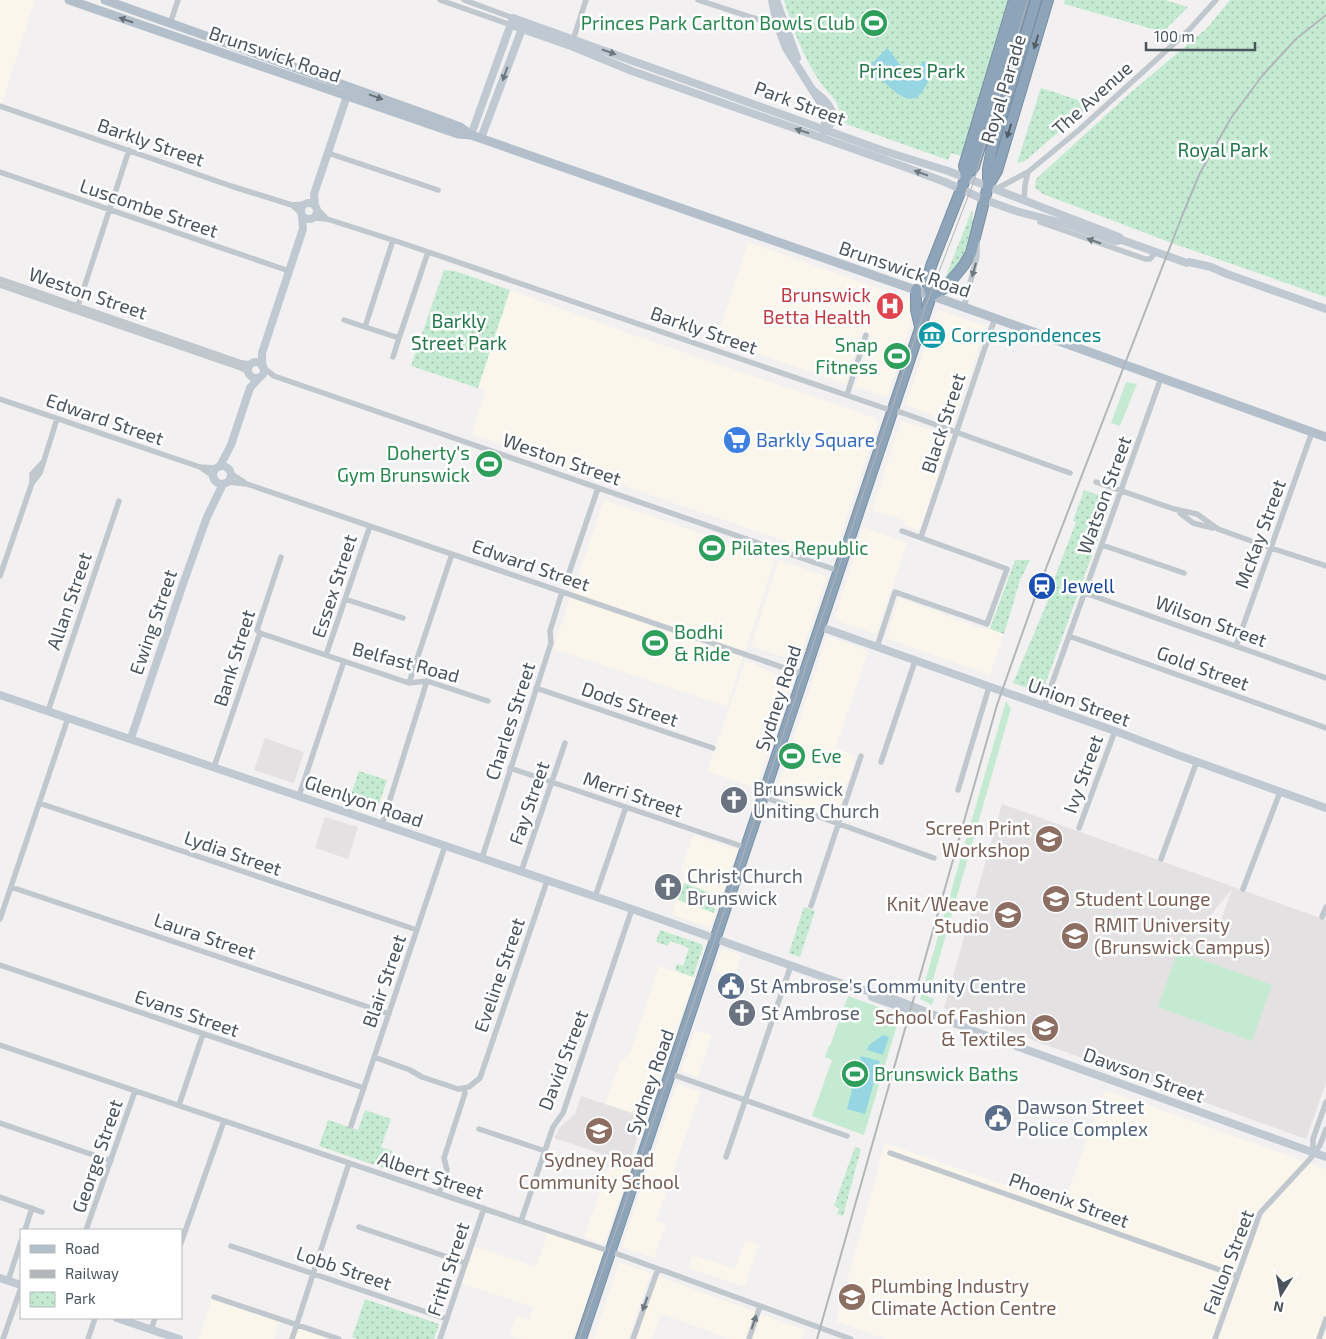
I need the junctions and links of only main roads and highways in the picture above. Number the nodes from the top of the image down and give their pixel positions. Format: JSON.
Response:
{"nodes":[{"id":1,"x":68,"y":0,"type":"edge"},
{"id":2,"x":105,"y":0,"type":"edge"},
{"id":3,"x":1014,"y":0,"type":"edge"},
{"id":4,"x":1024,"y":0,"type":"edge"},
{"id":5,"x":1036,"y":0,"type":"edge"},
{"id":6,"x":1048,"y":0,"type":"edge"},
{"id":7,"x":170,"y":24,"type":"junction"},
{"id":8,"x":167,"y":34,"type":"junction"},
{"id":9,"x":996,"y":76,"type":"junction"},
{"id":10,"x":1012,"y":81,"type":"junction"},
{"id":11,"x":1023,"y":84,"type":"junction"},
{"id":12,"x":349,"y":92,"type":"junction"},
{"id":13,"x":992,"y":188,"type":"junction"},
{"id":14,"x":916,"y":290,"type":"junction"},
{"id":15,"x":932,"y":296,"type":"junction"},
{"id":16,"x":920,"y":328,"type":"junction"},
{"id":17,"x":1326,"y":437,"type":"edge"},
{"id":18,"x":581,"y":1339,"type":"edge"}],
"edges":[{"from":8,"to":1,"type":"main road","name":"Brunswick Road","one_way":true},
{"from":2,"to":7,"type":"main road","name":"Brunswick Road"},
{"from":3,"to":9,"type":"highway","name":"Royal Parade"},
{"from":4,"to":9,"type":"highway","name":"Royal Parade"},
{"from":5,"to":10,"type":"highway","name":"Royal Parade"},
{"from":6,"to":11,"type":"highway","name":"Royal Parade","one_way":true},
{"from":7,"to":8,"type":"main road"},
{"from":7,"to":12,"type":"main road","name":"Brunswick Road"},
{"from":8,"to":12,"type":"main road","name":"Brunswick Road"},
{"from":9,"to":15,"type":"highway","name":"Royal Parade"},
{"from":10,"to":11,"type":"highway"},
{"from":10,"to":13,"type":"highway","name":"Royal Parade"},
{"from":11,"to":13,"type":"highway","name":"Royal Parade","one_way":true},
{"from":12,"to":14,"type":"main road","name":"Brunswick Road"},
{"from":13,"to":15,"type":"highway","name":"Royal Parade"},
{"from":14,"to":15,"type":"main road","name":"Brunswick Road"},
{"from":14,"to":16,"type":"highway"},
{"from":15,"to":16,"type":"highway","name":"Sydney Road"},
{"from":15,"to":17,"type":"main road","name":"Brunswick Road"},
{"from":16,"to":18,"type":"highway","name":"Sydney Road"}]}
